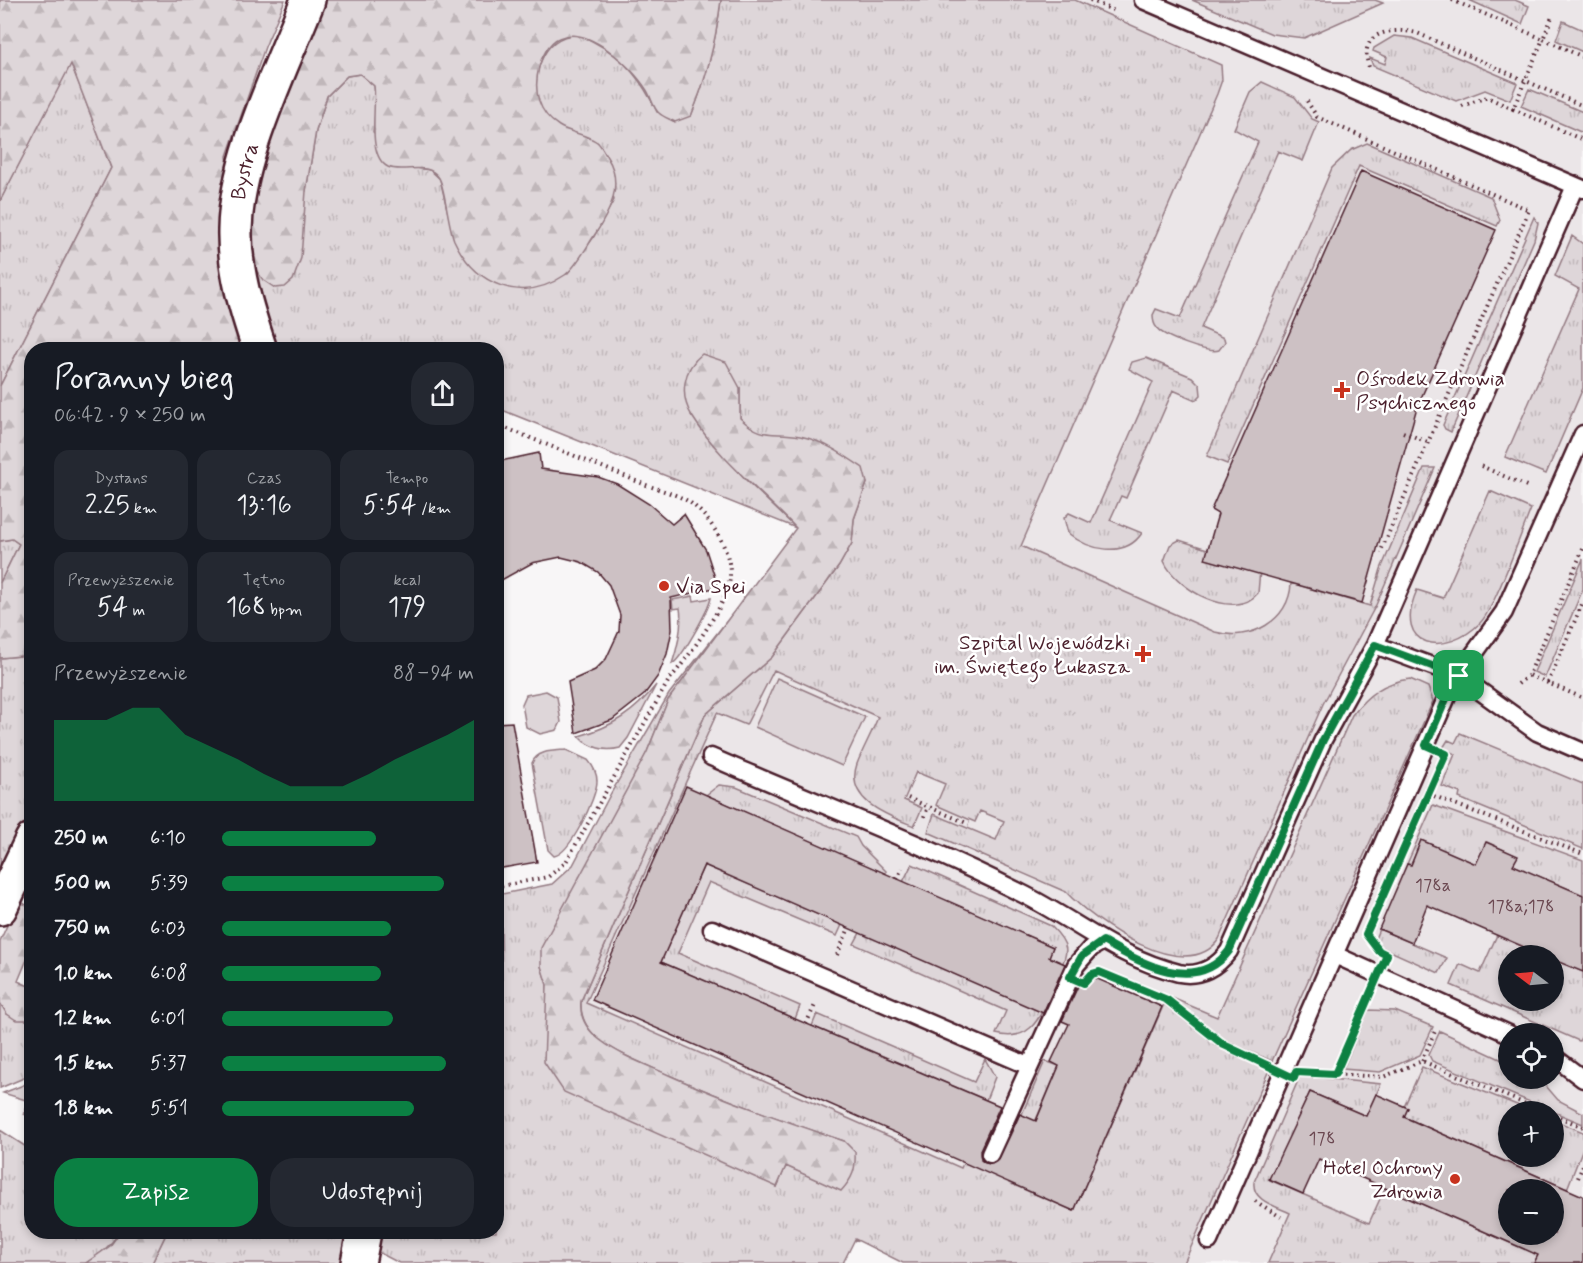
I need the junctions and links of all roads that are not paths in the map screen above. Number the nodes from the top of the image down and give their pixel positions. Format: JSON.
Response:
{"nodes":[{"id":1,"x":308,"y":0,"type":"edge"},
{"id":2,"x":1143,"y":0,"type":"edge"},
{"id":3,"x":1579,"y":188,"type":"edge"},
{"id":4,"x":257,"y":342,"type":"edge"},
{"id":5,"x":1583,"y":434,"type":"edge"},
{"id":6,"x":1375,"y":645,"type":"junction"},
{"id":7,"x":1459,"y":676,"type":"junction"},
{"id":8,"x":1583,"y":752,"type":"edge"},
{"id":9,"x":711,"y":758,"type":"dead end"},
{"id":10,"x":24,"y":857,"type":"edge"},
{"id":11,"x":0,"y":908,"type":"edge"},
{"id":12,"x":712,"y":929,"type":"dead end"},
{"id":13,"x":1103,"y":941,"type":"junction"},
{"id":14,"x":1335,"y":955,"type":"junction"},
{"id":15,"x":1498,"y":1029,"type":"edge"},
{"id":16,"x":1564,"y":1065,"type":"edge"},
{"id":17,"x":1029,"y":1066,"type":"junction"},
{"id":18,"x":1583,"y":1079,"type":"edge"},
{"id":19,"x":990,"y":1155,"type":"dead end"},
{"id":20,"x":363,"y":1239,"type":"edge"},
{"id":21,"x":1209,"y":1241,"type":"dead end"},
{"id":22,"x":358,"y":1263,"type":"edge"}],
"edges":[{"from":1,"to":4,"type":"street","name":"Bystra"},
{"from":2,"to":3,"type":"lane"},
{"from":3,"to":6,"type":"lane"},
{"from":5,"to":7,"type":"lane"},
{"from":6,"to":7,"type":"lane"},
{"from":6,"to":13,"type":"lane"},
{"from":7,"to":8,"type":"lane"},
{"from":7,"to":14,"type":"lane"},
{"from":9,"to":13,"type":"lane"},
{"from":10,"to":11,"type":"street"},
{"from":12,"to":17,"type":"lane"},
{"from":13,"to":17,"type":"lane"},
{"from":14,"to":15,"type":"lane"},
{"from":14,"to":21,"type":"lane"},
{"from":16,"to":18,"type":"lane"},
{"from":17,"to":19,"type":"lane"},
{"from":20,"to":22,"type":"street"}]}
